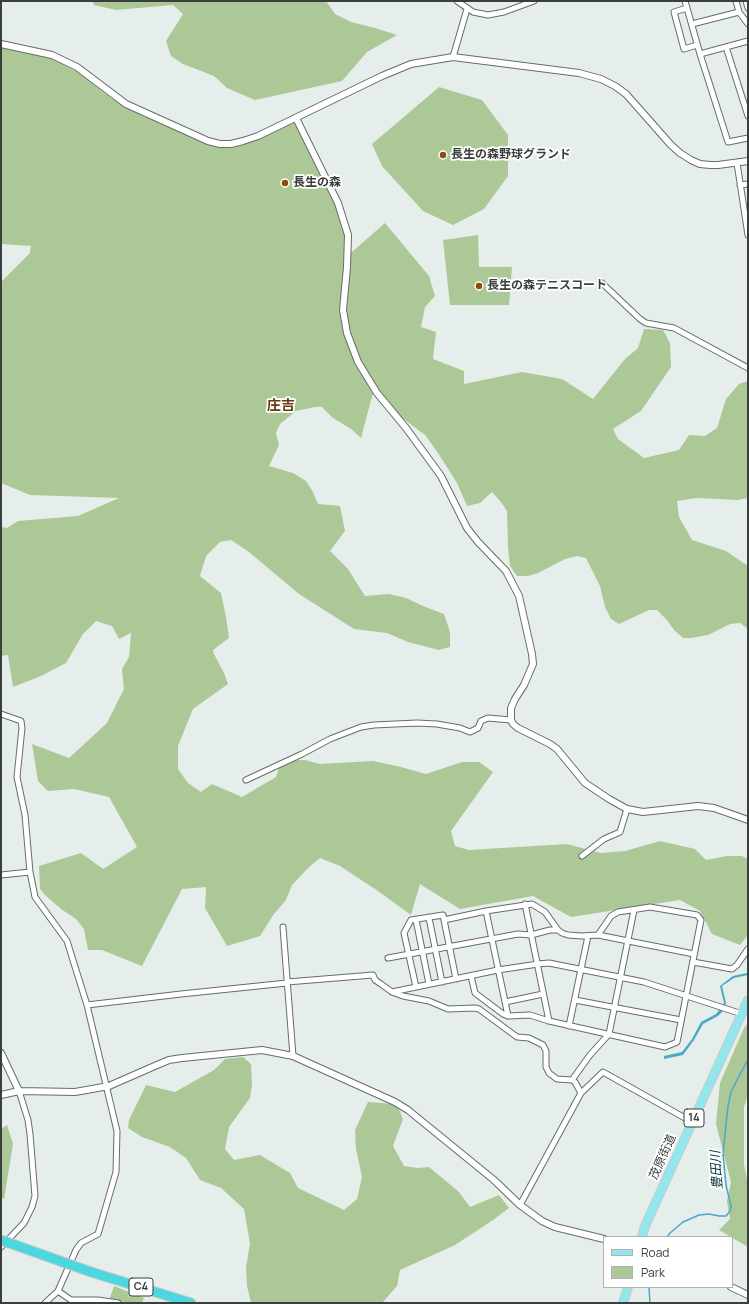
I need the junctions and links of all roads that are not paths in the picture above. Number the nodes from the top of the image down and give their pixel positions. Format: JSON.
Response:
{"nodes":[{"id":1,"x":457,"y":1,"type":"edge"},
{"id":2,"x":534,"y":1,"type":"edge"},
{"id":3,"x":685,"y":1,"type":"edge"},
{"id":4,"x":736,"y":1,"type":"edge"},
{"id":5,"x":746,"y":1,"type":"edge"},
{"id":6,"x":687,"y":8,"type":"junction"},
{"id":7,"x":748,"y":8,"type":"edge"},
{"id":8,"x":467,"y":9,"type":"junction"},
{"id":9,"x":739,"y":12,"type":"junction"},
{"id":10,"x":692,"y":24,"type":"junction"},
{"id":11,"x":748,"y":24,"type":"edge"},
{"id":12,"x":748,"y":41,"type":"edge"},
{"id":13,"x":1,"y":44,"type":"edge"},
{"id":14,"x":697,"y":45,"type":"junction"},
{"id":15,"x":726,"y":47,"type":"junction"},
{"id":16,"x":700,"y":54,"type":"junction"},
{"id":17,"x":453,"y":57,"type":"junction"},
{"id":18,"x":748,"y":116,"type":"edge"},
{"id":19,"x":296,"y":118,"type":"junction"},
{"id":20,"x":748,"y":138,"type":"edge"},
{"id":21,"x":748,"y":161,"type":"edge"},
{"id":22,"x":737,"y":163,"type":"junction"},
{"id":23,"x":748,"y":184,"type":"edge"},
{"id":24,"x":740,"y":185,"type":"junction"},
{"id":25,"x":748,"y":235,"type":"edge"},
{"id":26,"x":602,"y":283,"type":"dead end"},
{"id":27,"x":748,"y":368,"type":"edge"},
{"id":28,"x":1,"y":714,"type":"edge"},
{"id":29,"x":511,"y":720,"type":"junction"},
{"id":30,"x":246,"y":780,"type":"dead end"},
{"id":31,"x":627,"y":809,"type":"junction"},
{"id":32,"x":748,"y":820,"type":"edge"},
{"id":33,"x":582,"y":856,"type":"dead end"},
{"id":34,"x":30,"y":872,"type":"junction"},
{"id":35,"x":1,"y":875,"type":"edge"},
{"id":36,"x":525,"y":904,"type":"junction"},
{"id":37,"x":634,"y":910,"type":"junction"},
{"id":38,"x":486,"y":911,"type":"junction"},
{"id":39,"x":429,"y":918,"type":"junction"},
{"id":40,"x":416,"y":920,"type":"junction"},
{"id":41,"x":444,"y":920,"type":"junction"},
{"id":42,"x":283,"y":927,"type":"dead end"},
{"id":43,"x":558,"y":930,"type":"junction"},
{"id":44,"x":531,"y":935,"type":"junction"},
{"id":45,"x":598,"y":935,"type":"junction"},
{"id":46,"x":588,"y":936,"type":"junction"},
{"id":47,"x":492,"y":939,"type":"junction"},
{"id":48,"x":628,"y":941,"type":"junction"},
{"id":49,"x":450,"y":946,"type":"junction"},
{"id":50,"x":435,"y":949,"type":"junction"},
{"id":51,"x":748,"y":949,"type":"edge"},
{"id":52,"x":422,"y":952,"type":"junction"},
{"id":53,"x":409,"y":954,"type":"junction"},
{"id":54,"x":694,"y":954,"type":"junction"},
{"id":55,"x":388,"y":958,"type":"dead end"},
{"id":56,"x":693,"y":962,"type":"junction"},
{"id":57,"x":538,"y":964,"type":"junction"},
{"id":58,"x":581,"y":969,"type":"junction"},
{"id":59,"x":498,"y":970,"type":"junction"},
{"id":60,"x":471,"y":976,"type":"junction"},
{"id":61,"x":621,"y":977,"type":"junction"},
{"id":62,"x":456,"y":979,"type":"junction"},
{"id":63,"x":442,"y":982,"type":"junction"},
{"id":64,"x":287,"y":983,"type":"junction"},
{"id":65,"x":429,"y":984,"type":"junction"},
{"id":66,"x":416,"y":987,"type":"junction"},
{"id":67,"x":392,"y":992,"type":"junction"},
{"id":68,"x":543,"y":994,"type":"junction"},
{"id":69,"x":686,"y":995,"type":"junction"},
{"id":70,"x":574,"y":1000,"type":"junction"},
{"id":71,"x":748,"y":1000,"type":"edge"},
{"id":72,"x":505,"y":1002,"type":"junction"},
{"id":73,"x":86,"y":1005,"type":"junction"},
{"id":74,"x":615,"y":1008,"type":"junction"},
{"id":75,"x":742,"y":1014,"type":"junction"},
{"id":76,"x":508,"y":1016,"type":"junction"},
{"id":77,"x":681,"y":1020,"type":"junction"},
{"id":78,"x":549,"y":1021,"type":"junction"},
{"id":79,"x":569,"y":1026,"type":"junction"},
{"id":80,"x":610,"y":1034,"type":"junction"},
{"id":81,"x":1,"y":1053,"type":"edge"},
{"id":82,"x":293,"y":1056,"type":"junction"},
{"id":83,"x":572,"y":1080,"type":"junction"},
{"id":84,"x":106,"y":1086,"type":"junction"},
{"id":85,"x":20,"y":1091,"type":"junction"},
{"id":86,"x":581,"y":1092,"type":"junction"},
{"id":87,"x":1,"y":1095,"type":"edge"},
{"id":88,"x":692,"y":1122,"type":"junction"},
{"id":89,"x":520,"y":1205,"type":"junction"},
{"id":90,"x":642,"y":1236,"type":"edge"},
{"id":91,"x":603,"y":1239,"type":"edge"},
{"id":92,"x":1,"y":1240,"type":"edge"},
{"id":93,"x":1,"y":1247,"type":"edge"},
{"id":94,"x":628,"y":1288,"type":"edge"},
{"id":95,"x":732,"y":1288,"type":"edge"},
{"id":96,"x":58,"y":1291,"type":"junction"},
{"id":97,"x":748,"y":1295,"type":"edge"},
{"id":98,"x":45,"y":1303,"type":"edge"},
{"id":99,"x":118,"y":1303,"type":"edge"},
{"id":100,"x":191,"y":1303,"type":"edge"},
{"id":101,"x":623,"y":1303,"type":"edge"}],
"edges":[{"from":1,"to":8,"type":"street"},
{"from":2,"to":8,"type":"street"},
{"from":3,"to":6,"type":"street"},
{"from":4,"to":9,"type":"street"},
{"from":5,"to":7,"type":"street"},
{"from":6,"to":10,"type":"street"},
{"from":6,"to":14,"type":"street"},
{"from":8,"to":17,"type":"street"},
{"from":9,"to":10,"type":"street"},
{"from":9,"to":11,"type":"street"},
{"from":10,"to":14,"type":"street"},
{"from":12,"to":15,"type":"street"},
{"from":13,"to":19,"type":"street"},
{"from":14,"to":16,"type":"street"},
{"from":15,"to":16,"type":"street"},
{"from":15,"to":18,"type":"street"},
{"from":16,"to":20,"type":"street"},
{"from":17,"to":19,"type":"street"},
{"from":17,"to":22,"type":"street"},
{"from":19,"to":29,"type":"street"},
{"from":21,"to":22,"type":"street"},
{"from":22,"to":24,"type":"street"},
{"from":23,"to":24,"type":"street"},
{"from":24,"to":25,"type":"street"},
{"from":26,"to":27,"type":"street"},
{"from":28,"to":34,"type":"street"},
{"from":29,"to":30,"type":"street"},
{"from":29,"to":31,"type":"street"},
{"from":31,"to":32,"type":"street"},
{"from":31,"to":33,"type":"street"},
{"from":34,"to":35,"type":"street"},
{"from":34,"to":73,"type":"street"},
{"from":36,"to":38,"type":"street"},
{"from":36,"to":43,"type":"street"},
{"from":36,"to":44,"type":"street"},
{"from":37,"to":45,"type":"street"},
{"from":37,"to":48,"type":"street"},
{"from":37,"to":54,"type":"street"},
{"from":38,"to":41,"type":"street"},
{"from":38,"to":47,"type":"street"},
{"from":39,"to":40,"type":"street"},
{"from":39,"to":41,"type":"street"},
{"from":39,"to":50,"type":"street"},
{"from":40,"to":52,"type":"street"},
{"from":40,"to":53,"type":"street"},
{"from":41,"to":49,"type":"street"},
{"from":42,"to":64,"type":"street"},
{"from":43,"to":44,"type":"street"},
{"from":43,"to":46,"type":"street"},
{"from":44,"to":47,"type":"street"},
{"from":44,"to":57,"type":"street"},
{"from":45,"to":46,"type":"street"},
{"from":45,"to":48,"type":"street"},
{"from":46,"to":58,"type":"street"},
{"from":47,"to":49,"type":"street"},
{"from":47,"to":59,"type":"street"},
{"from":48,"to":54,"type":"street"},
{"from":48,"to":61,"type":"street"},
{"from":49,"to":50,"type":"street"},
{"from":49,"to":62,"type":"street"},
{"from":50,"to":52,"type":"street"},
{"from":50,"to":63,"type":"street"},
{"from":51,"to":56,"type":"street"},
{"from":52,"to":53,"type":"street"},
{"from":52,"to":65,"type":"street"},
{"from":53,"to":55,"type":"street"},
{"from":53,"to":66,"type":"street"},
{"from":54,"to":56,"type":"street"},
{"from":56,"to":69,"type":"street"},
{"from":57,"to":58,"type":"street"},
{"from":57,"to":59,"type":"street"},
{"from":57,"to":68,"type":"street"},
{"from":58,"to":61,"type":"street"},
{"from":58,"to":70,"type":"street"},
{"from":59,"to":60,"type":"street"},
{"from":59,"to":72,"type":"street"},
{"from":60,"to":62,"type":"street"},
{"from":60,"to":76,"type":"street"},
{"from":61,"to":69,"type":"street"},
{"from":61,"to":74,"type":"street"},
{"from":62,"to":63,"type":"street"},
{"from":63,"to":65,"type":"street"},
{"from":64,"to":67,"type":"street"},
{"from":64,"to":73,"type":"street"},
{"from":64,"to":82,"type":"street"},
{"from":65,"to":66,"type":"street"},
{"from":66,"to":67,"type":"street"},
{"from":67,"to":83,"type":"street"},
{"from":68,"to":72,"type":"street"},
{"from":68,"to":78,"type":"street"},
{"from":69,"to":75,"type":"street"},
{"from":69,"to":77,"type":"street"},
{"from":70,"to":74,"type":"street"},
{"from":70,"to":79,"type":"street"},
{"from":71,"to":75,"type":"main road","name":"茂原街道","number":"14"},
{"from":72,"to":76,"type":"street"},
{"from":73,"to":84,"type":"street"},
{"from":74,"to":77,"type":"street"},
{"from":74,"to":80,"type":"street"},
{"from":75,"to":88,"type":"main road","name":"茂原街道","number":"14"},
{"from":76,"to":78,"type":"street"},
{"from":77,"to":80,"type":"street"},
{"from":78,"to":79,"type":"street"},
{"from":79,"to":80,"type":"street"},
{"from":80,"to":83,"type":"street"},
{"from":81,"to":85,"type":"street"},
{"from":82,"to":84,"type":"street"},
{"from":82,"to":89,"type":"street"},
{"from":83,"to":86,"type":"street"},
{"from":84,"to":85,"type":"street"},
{"from":84,"to":96,"type":"street"},
{"from":85,"to":87,"type":"street"},
{"from":85,"to":93,"type":"street"},
{"from":86,"to":88,"type":"street"},
{"from":86,"to":89,"type":"street"},
{"from":88,"to":90,"type":"main road","name":"茂原街道","number":"14"},
{"from":89,"to":91,"type":"street"},
{"from":92,"to":100,"type":"highway","number":"C4","bridge":true},
{"from":94,"to":101,"type":"main road"},
{"from":95,"to":97,"type":"street"},
{"from":96,"to":98,"type":"street"},
{"from":96,"to":99,"type":"street"}]}
